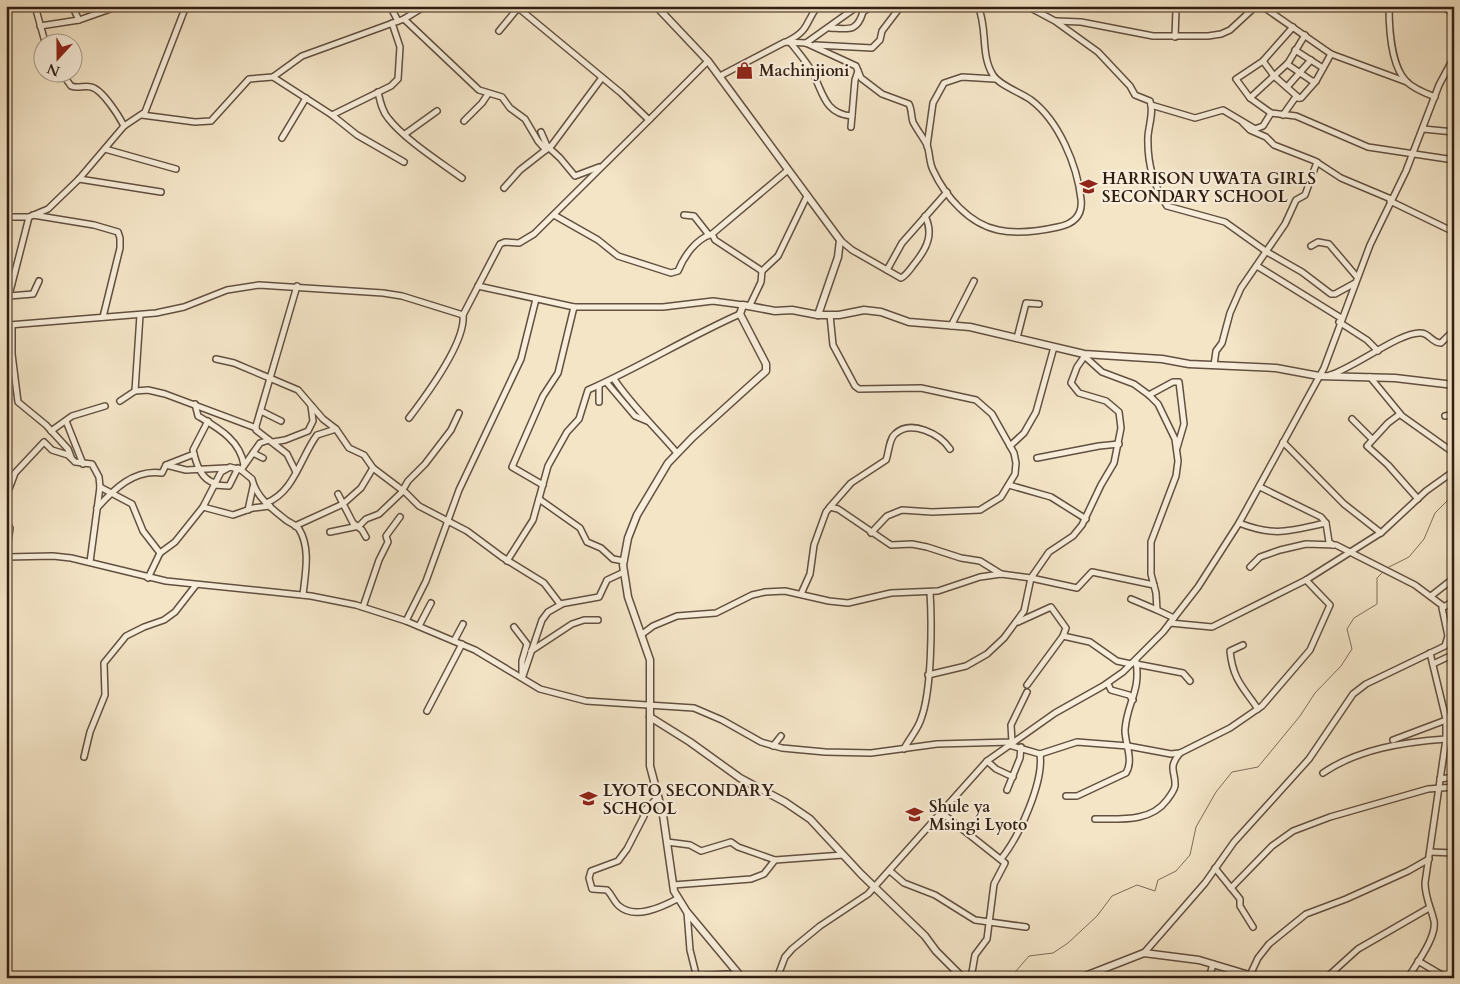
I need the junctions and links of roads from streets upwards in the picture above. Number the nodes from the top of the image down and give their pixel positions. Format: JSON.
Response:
{"nodes":[{"id":1,"x":35,"y":6,"type":"edge"},
{"id":2,"x":72,"y":6,"type":"edge"},
{"id":3,"x":119,"y":6,"type":"edge"},
{"id":4,"x":186,"y":6,"type":"edge"},
{"id":5,"x":390,"y":6,"type":"edge"},
{"id":6,"x":425,"y":6,"type":"edge"},
{"id":7,"x":656,"y":6,"type":"edge"},
{"id":8,"x":818,"y":6,"type":"edge"},
{"id":9,"x":858,"y":6,"type":"edge"},
{"id":10,"x":872,"y":6,"type":"edge"},
{"id":11,"x":901,"y":6,"type":"edge"},
{"id":12,"x":978,"y":6,"type":"edge"},
{"id":13,"x":1027,"y":6,"type":"edge"},
{"id":14,"x":1179,"y":6,"type":"edge"},
{"id":15,"x":1256,"y":6,"type":"edge"},
{"id":16,"x":1262,"y":6,"type":"edge"},
{"id":17,"x":1389,"y":6,"type":"edge"},
{"id":18,"x":1440,"y":6,"type":"edge"},
{"id":19,"x":517,"y":7,"type":"edge"},
{"id":20,"x":105,"y":9,"type":"edge"},
{"id":21,"x":1454,"y":13,"type":"edge"},
{"id":22,"x":79,"y":20,"type":"junction"},
{"id":23,"x":398,"y":21,"type":"junction"},
{"id":24,"x":1055,"y":21,"type":"junction"},
{"id":25,"x":40,"y":26,"type":"junction"},
{"id":26,"x":1293,"y":27,"type":"junction"},
{"id":27,"x":830,"y":28,"type":"junction"},
{"id":28,"x":499,"y":31,"type":"dead end"},
{"id":29,"x":42,"y":32,"type":"edge"},
{"id":30,"x":1305,"y":35,"type":"junction"},
{"id":31,"x":1175,"y":37,"type":"junction"},
{"id":32,"x":787,"y":42,"type":"junction"},
{"id":33,"x":808,"y":44,"type":"junction"},
{"id":34,"x":1295,"y":50,"type":"junction"},
{"id":35,"x":1331,"y":54,"type":"junction"},
{"id":36,"x":1454,"y":57,"type":"edge"},
{"id":37,"x":1311,"y":60,"type":"junction"},
{"id":38,"x":708,"y":61,"type":"junction"},
{"id":39,"x":1263,"y":61,"type":"junction"},
{"id":40,"x":1287,"y":64,"type":"junction"},
{"id":41,"x":1323,"y":68,"type":"junction"},
{"id":42,"x":858,"y":70,"type":"junction"},
{"id":43,"x":1301,"y":73,"type":"junction"},
{"id":44,"x":720,"y":76,"type":"junction"},
{"id":45,"x":1274,"y":76,"type":"junction"},
{"id":46,"x":273,"y":77,"type":"junction"},
{"id":47,"x":601,"y":79,"type":"junction"},
{"id":48,"x":995,"y":79,"type":"junction"},
{"id":49,"x":1316,"y":81,"type":"junction"},
{"id":50,"x":68,"y":82,"type":"edge"},
{"id":51,"x":1406,"y":82,"type":"junction"},
{"id":52,"x":1287,"y":87,"type":"junction"},
{"id":53,"x":378,"y":92,"type":"junction"},
{"id":54,"x":488,"y":94,"type":"junction"},
{"id":55,"x":1435,"y":97,"type":"junction"},
{"id":56,"x":306,"y":98,"type":"junction"},
{"id":57,"x":1250,"y":98,"type":"junction"},
{"id":58,"x":1299,"y":98,"type":"junction"},
{"id":59,"x":1151,"y":105,"type":"junction"},
{"id":60,"x":437,"y":111,"type":"dead end"},
{"id":61,"x":1271,"y":113,"type":"junction"},
{"id":62,"x":142,"y":115,"type":"junction"},
{"id":63,"x":332,"y":115,"type":"junction"},
{"id":64,"x":1283,"y":115,"type":"junction"},
{"id":65,"x":852,"y":116,"type":"junction"},
{"id":66,"x":649,"y":120,"type":"junction"},
{"id":67,"x":464,"y":121,"type":"dead end"},
{"id":68,"x":1243,"y":123,"type":"junction"},
{"id":69,"x":124,"y":126,"type":"junction"},
{"id":70,"x":851,"y":126,"type":"dead end"},
{"id":71,"x":1423,"y":130,"type":"junction"},
{"id":72,"x":541,"y":132,"type":"dead end"},
{"id":73,"x":1454,"y":132,"type":"edge"},
{"id":74,"x":405,"y":134,"type":"junction"},
{"id":75,"x":282,"y":138,"type":"dead end"},
{"id":76,"x":927,"y":146,"type":"junction"},
{"id":77,"x":105,"y":149,"type":"junction"},
{"id":78,"x":547,"y":149,"type":"junction"},
{"id":79,"x":1413,"y":155,"type":"junction"},
{"id":80,"x":1454,"y":160,"type":"edge"},
{"id":81,"x":404,"y":162,"type":"dead end"},
{"id":82,"x":1317,"y":162,"type":"junction"},
{"id":83,"x":600,"y":167,"type":"junction"},
{"id":84,"x":176,"y":169,"type":"dead end"},
{"id":85,"x":788,"y":170,"type":"junction"},
{"id":86,"x":462,"y":178,"type":"dead end"},
{"id":87,"x":79,"y":179,"type":"junction"},
{"id":88,"x":504,"y":188,"type":"dead end"},
{"id":89,"x":161,"y":192,"type":"dead end"},
{"id":90,"x":947,"y":192,"type":"junction"},
{"id":91,"x":807,"y":196,"type":"junction"},
{"id":92,"x":1391,"y":200,"type":"junction"},
{"id":93,"x":684,"y":214,"type":"dead end"},
{"id":94,"x":554,"y":215,"type":"junction"},
{"id":95,"x":31,"y":216,"type":"junction"},
{"id":96,"x":925,"y":216,"type":"junction"},
{"id":97,"x":6,"y":217,"type":"edge"},
{"id":98,"x":1454,"y":232,"type":"edge"},
{"id":99,"x":711,"y":234,"type":"junction"},
{"id":100,"x":840,"y":240,"type":"junction"},
{"id":101,"x":1311,"y":246,"type":"dead end"},
{"id":102,"x":1267,"y":252,"type":"junction"},
{"id":103,"x":1257,"y":266,"type":"junction"},
{"id":104,"x":887,"y":270,"type":"junction"},
{"id":105,"x":762,"y":271,"type":"junction"},
{"id":106,"x":1356,"y":280,"type":"junction"},
{"id":107,"x":39,"y":281,"type":"dead end"},
{"id":108,"x":974,"y":281,"type":"dead end"},
{"id":109,"x":297,"y":286,"type":"junction"},
{"id":110,"x":478,"y":286,"type":"junction"},
{"id":111,"x":8,"y":288,"type":"edge"},
{"id":112,"x":9,"y":296,"type":"junction"},
{"id":113,"x":536,"y":299,"type":"junction"},
{"id":114,"x":1039,"y":304,"type":"dead end"},
{"id":115,"x":746,"y":305,"type":"junction"},
{"id":116,"x":6,"y":307,"type":"edge"},
{"id":117,"x":574,"y":307,"type":"junction"},
{"id":118,"x":740,"y":314,"type":"junction"},
{"id":119,"x":140,"y":315,"type":"junction"},
{"id":120,"x":463,"y":315,"type":"junction"},
{"id":121,"x":818,"y":315,"type":"junction"},
{"id":122,"x":830,"y":315,"type":"junction"},
{"id":123,"x":103,"y":317,"type":"junction"},
{"id":124,"x":1340,"y":320,"type":"junction"},
{"id":125,"x":8,"y":324,"type":"edge"},
{"id":126,"x":951,"y":326,"type":"junction"},
{"id":127,"x":1454,"y":330,"type":"edge"},
{"id":128,"x":1017,"y":338,"type":"junction"},
{"id":129,"x":1054,"y":347,"type":"junction"},
{"id":130,"x":1378,"y":351,"type":"junction"},
{"id":131,"x":1083,"y":355,"type":"junction"},
{"id":132,"x":216,"y":359,"type":"dead end"},
{"id":133,"x":12,"y":360,"type":"junction"},
{"id":134,"x":6,"y":362,"type":"edge"},
{"id":135,"x":1214,"y":365,"type":"junction"},
{"id":136,"x":1319,"y":376,"type":"junction"},
{"id":137,"x":1330,"y":376,"type":"junction"},
{"id":138,"x":1370,"y":376,"type":"junction"},
{"id":139,"x":271,"y":378,"type":"junction"},
{"id":140,"x":614,"y":379,"type":"junction"},
{"id":141,"x":607,"y":383,"type":"junction"},
{"id":142,"x":1454,"y":385,"type":"edge"},
{"id":143,"x":599,"y":386,"type":"junction"},
{"id":144,"x":134,"y":391,"type":"junction"},
{"id":145,"x":1149,"y":395,"type":"junction"},
{"id":146,"x":120,"y":401,"type":"dead end"},
{"id":147,"x":598,"y":402,"type":"dead end"},
{"id":148,"x":310,"y":403,"type":"junction"},
{"id":149,"x":195,"y":404,"type":"junction"},
{"id":150,"x":105,"y":406,"type":"dead end"},
{"id":151,"x":261,"y":411,"type":"junction"},
{"id":152,"x":459,"y":413,"type":"dead end"},
{"id":153,"x":1400,"y":414,"type":"junction"},
{"id":154,"x":1454,"y":414,"type":"edge"},
{"id":155,"x":1445,"y":416,"type":"dead end"},
{"id":156,"x":409,"y":418,"type":"dead end"},
{"id":157,"x":1352,"y":419,"type":"dead end"},
{"id":158,"x":66,"y":421,"type":"junction"},
{"id":159,"x":281,"y":421,"type":"dead end"},
{"id":160,"x":208,"y":422,"type":"junction"},
{"id":161,"x":650,"y":422,"type":"junction"},
{"id":162,"x":256,"y":428,"type":"junction"},
{"id":163,"x":336,"y":429,"type":"junction"},
{"id":164,"x":51,"y":431,"type":"junction"},
{"id":165,"x":1372,"y":440,"type":"junction"},
{"id":166,"x":271,"y":441,"type":"junction"},
{"id":167,"x":1283,"y":442,"type":"junction"},
{"id":168,"x":1119,"y":444,"type":"junction"},
{"id":169,"x":1010,"y":446,"type":"junction"},
{"id":170,"x":1177,"y":448,"type":"junction"},
{"id":171,"x":950,"y":449,"type":"dead end"},
{"id":172,"x":253,"y":453,"type":"junction"},
{"id":173,"x":677,"y":453,"type":"junction"},
{"id":174,"x":1454,"y":453,"type":"edge"},
{"id":175,"x":194,"y":454,"type":"junction"},
{"id":176,"x":262,"y":458,"type":"dead end"},
{"id":177,"x":1037,"y":458,"type":"dead end"},
{"id":178,"x":72,"y":459,"type":"junction"},
{"id":179,"x":83,"y":464,"type":"junction"},
{"id":180,"x":166,"y":465,"type":"junction"},
{"id":181,"x":198,"y":468,"type":"junction"},
{"id":182,"x":226,"y":468,"type":"junction"},
{"id":183,"x":241,"y":468,"type":"junction"},
{"id":184,"x":373,"y":468,"type":"junction"},
{"id":185,"x":1454,"y":471,"type":"edge"},
{"id":186,"x":296,"y":472,"type":"junction"},
{"id":187,"x":214,"y":484,"type":"junction"},
{"id":188,"x":543,"y":485,"type":"junction"},
{"id":189,"x":1009,"y":485,"type":"junction"},
{"id":190,"x":1260,"y":486,"type":"junction"},
{"id":191,"x":100,"y":487,"type":"junction"},
{"id":192,"x":253,"y":487,"type":"junction"},
{"id":193,"x":403,"y":490,"type":"junction"},
{"id":194,"x":111,"y":493,"type":"junction"},
{"id":195,"x":338,"y":494,"type":"dead end"},
{"id":196,"x":6,"y":497,"type":"edge"},
{"id":197,"x":539,"y":499,"type":"junction"},
{"id":198,"x":1418,"y":499,"type":"junction"},
{"id":199,"x":268,"y":504,"type":"junction"},
{"id":200,"x":343,"y":504,"type":"junction"},
{"id":201,"x":203,"y":507,"type":"junction"},
{"id":202,"x":830,"y":507,"type":"junction"},
{"id":203,"x":97,"y":508,"type":"junction"},
{"id":204,"x":248,"y":510,"type":"junction"},
{"id":205,"x":400,"y":517,"type":"dead end"},
{"id":206,"x":1086,"y":519,"type":"junction"},
{"id":207,"x":6,"y":520,"type":"edge"},
{"id":208,"x":447,"y":521,"type":"junction"},
{"id":209,"x":1239,"y":523,"type":"junction"},
{"id":210,"x":1326,"y":523,"type":"junction"},
{"id":211,"x":295,"y":526,"type":"junction"},
{"id":212,"x":357,"y":527,"type":"junction"},
{"id":213,"x":330,"y":532,"type":"dead end"},
{"id":214,"x":871,"y":533,"type":"junction"},
{"id":215,"x":1381,"y":533,"type":"junction"},
{"id":216,"x":366,"y":537,"type":"dead end"},
{"id":217,"x":1333,"y":545,"type":"junction"},
{"id":218,"x":160,"y":553,"type":"junction"},
{"id":219,"x":1350,"y":553,"type":"junction"},
{"id":220,"x":6,"y":557,"type":"edge"},
{"id":221,"x":507,"y":561,"type":"junction"},
{"id":222,"x":624,"y":561,"type":"junction"},
{"id":223,"x":90,"y":562,"type":"junction"},
{"id":224,"x":1250,"y":567,"type":"dead end"},
{"id":225,"x":624,"y":572,"type":"junction"},
{"id":226,"x":1002,"y":574,"type":"junction"},
{"id":227,"x":148,"y":578,"type":"junction"},
{"id":228,"x":1031,"y":578,"type":"junction"},
{"id":229,"x":1454,"y":578,"type":"edge"},
{"id":230,"x":1306,"y":580,"type":"junction"},
{"id":231,"x":196,"y":585,"type":"junction"},
{"id":232,"x":1154,"y":586,"type":"junction"},
{"id":233,"x":930,"y":592,"type":"junction"},
{"id":234,"x":801,"y":594,"type":"junction"},
{"id":235,"x":303,"y":595,"type":"junction"},
{"id":236,"x":1431,"y":596,"type":"junction"},
{"id":237,"x":1131,"y":599,"type":"dead end"},
{"id":238,"x":1454,"y":601,"type":"edge"},
{"id":239,"x":431,"y":603,"type":"dead end"},
{"id":240,"x":562,"y":604,"type":"junction"},
{"id":241,"x":1443,"y":606,"type":"junction"},
{"id":242,"x":363,"y":607,"type":"junction"},
{"id":243,"x":1157,"y":610,"type":"junction"},
{"id":244,"x":598,"y":620,"type":"dead end"},
{"id":245,"x":406,"y":621,"type":"junction"},
{"id":246,"x":1172,"y":621,"type":"junction"},
{"id":247,"x":1018,"y":622,"type":"junction"},
{"id":248,"x":463,"y":624,"type":"dead end"},
{"id":249,"x":419,"y":626,"type":"junction"},
{"id":250,"x":514,"y":627,"type":"dead end"},
{"id":251,"x":641,"y":635,"type":"junction"},
{"id":252,"x":1063,"y":636,"type":"junction"},
{"id":253,"x":454,"y":641,"type":"junction"},
{"id":254,"x":462,"y":644,"type":"junction"},
{"id":255,"x":1243,"y":645,"type":"dead end"},
{"id":256,"x":530,"y":652,"type":"junction"},
{"id":257,"x":1430,"y":653,"type":"junction"},
{"id":258,"x":1454,"y":654,"type":"edge"},
{"id":259,"x":1134,"y":663,"type":"junction"},
{"id":260,"x":1433,"y":664,"type":"junction"},
{"id":261,"x":928,"y":675,"type":"junction"},
{"id":262,"x":523,"y":679,"type":"junction"},
{"id":263,"x":1190,"y":681,"type":"dead end"},
{"id":264,"x":1108,"y":684,"type":"junction"},
{"id":265,"x":1027,"y":685,"type":"dead end"},
{"id":266,"x":1027,"y":692,"type":"dead end"},
{"id":267,"x":1133,"y":700,"type":"junction"},
{"id":268,"x":650,"y":706,"type":"junction"},
{"id":269,"x":1258,"y":709,"type":"junction"},
{"id":270,"x":427,"y":711,"type":"dead end"},
{"id":271,"x":650,"y":717,"type":"junction"},
{"id":272,"x":1454,"y":717,"type":"edge"},
{"id":273,"x":1446,"y":719,"type":"junction"},
{"id":274,"x":781,"y":736,"type":"dead end"},
{"id":275,"x":1446,"y":739,"type":"junction"},
{"id":276,"x":1393,"y":740,"type":"dead end"},
{"id":277,"x":1010,"y":743,"type":"junction"},
{"id":278,"x":774,"y":746,"type":"junction"},
{"id":279,"x":1128,"y":746,"type":"junction"},
{"id":280,"x":1021,"y":747,"type":"junction"},
{"id":281,"x":904,"y":749,"type":"junction"},
{"id":282,"x":1180,"y":753,"type":"junction"},
{"id":283,"x":1040,"y":754,"type":"junction"},
{"id":284,"x":84,"y":757,"type":"dead end"},
{"id":285,"x":987,"y":761,"type":"junction"},
{"id":286,"x":1323,"y":773,"type":"dead end"},
{"id":287,"x":1013,"y":777,"type":"junction"},
{"id":288,"x":1454,"y":777,"type":"edge"},
{"id":289,"x":1440,"y":778,"type":"junction"},
{"id":290,"x":1439,"y":786,"type":"junction"},
{"id":291,"x":1454,"y":787,"type":"edge"},
{"id":292,"x":1007,"y":790,"type":"dead end"},
{"id":293,"x":1066,"y":796,"type":"dead end"},
{"id":294,"x":658,"y":798,"type":"junction"},
{"id":295,"x":942,"y":813,"type":"junction"},
{"id":296,"x":1095,"y":819,"type":"dead end"},
{"id":297,"x":667,"y":842,"type":"junction"},
{"id":298,"x":1430,"y":852,"type":"junction"},
{"id":299,"x":1454,"y":853,"type":"edge"},
{"id":300,"x":843,"y":856,"type":"junction"},
{"id":301,"x":1001,"y":859,"type":"junction"},
{"id":302,"x":1429,"y":859,"type":"junction"},
{"id":303,"x":775,"y":860,"type":"junction"},
{"id":304,"x":1215,"y":868,"type":"junction"},
{"id":305,"x":890,"y":871,"type":"junction"},
{"id":306,"x":673,"y":885,"type":"junction"},
{"id":307,"x":874,"y":887,"type":"junction"},
{"id":308,"x":1231,"y":888,"type":"junction"},
{"id":309,"x":677,"y":899,"type":"junction"},
{"id":310,"x":1429,"y":908,"type":"junction"},
{"id":311,"x":687,"y":912,"type":"junction"},
{"id":312,"x":990,"y":922,"type":"junction"},
{"id":313,"x":1026,"y":927,"type":"dead end"},
{"id":314,"x":1253,"y":927,"type":"dead end"},
{"id":315,"x":1144,"y":953,"type":"junction"},
{"id":316,"x":1418,"y":961,"type":"junction"},
{"id":317,"x":1213,"y":964,"type":"junction"},
{"id":318,"x":1250,"y":975,"type":"junction"},
{"id":319,"x":697,"y":977,"type":"edge"},
{"id":320,"x":741,"y":977,"type":"edge"},
{"id":321,"x":777,"y":978,"type":"edge"},
{"id":322,"x":962,"y":978,"type":"edge"},
{"id":323,"x":971,"y":978,"type":"edge"},
{"id":324,"x":1080,"y":978,"type":"edge"},
{"id":325,"x":1209,"y":978,"type":"edge"},
{"id":326,"x":1259,"y":978,"type":"edge"},
{"id":327,"x":1326,"y":978,"type":"edge"},
{"id":328,"x":1408,"y":978,"type":"edge"},
{"id":329,"x":1448,"y":978,"type":"edge"}],
"edges":[{"from":1,"to":25,"type":"street"},
{"from":2,"to":22,"type":"street"},
{"from":3,"to":20,"type":"street"},
{"from":4,"to":62,"type":"street"},
{"from":5,"to":23,"type":"street"},
{"from":6,"to":23,"type":"street"},
{"from":7,"to":38,"type":"street"},
{"from":8,"to":32,"type":"street"},
{"from":9,"to":27,"type":"street"},
{"from":10,"to":27,"type":"street"},
{"from":11,"to":33,"type":"street"},
{"from":12,"to":48,"type":"street"},
{"from":13,"to":24,"type":"street"},
{"from":14,"to":31,"type":"street"},
{"from":15,"to":31,"type":"street"},
{"from":16,"to":26,"type":"street"},
{"from":17,"to":51,"type":"street"},
{"from":18,"to":21,"type":"street"},
{"from":19,"to":28,"type":"street"},
{"from":19,"to":47,"type":"street"},
{"from":20,"to":22,"type":"street"},
{"from":22,"to":25,"type":"street"},
{"from":23,"to":46,"type":"street"},
{"from":23,"to":53,"type":"street"},
{"from":23,"to":54,"type":"street"},
{"from":24,"to":31,"type":"street"},
{"from":24,"to":59,"type":"street"},
{"from":25,"to":29,"type":"street"},
{"from":26,"to":30,"type":"street"},
{"from":26,"to":39,"type":"street"},
{"from":27,"to":33,"type":"street"},
{"from":30,"to":34,"type":"street"},
{"from":30,"to":35,"type":"street"},
{"from":32,"to":33,"type":"street"},
{"from":32,"to":44,"type":"street"},
{"from":32,"to":65,"type":"street"},
{"from":33,"to":42,"type":"street"},
{"from":34,"to":37,"type":"street"},
{"from":34,"to":40,"type":"street"},
{"from":35,"to":41,"type":"street"},
{"from":35,"to":51,"type":"street"},
{"from":36,"to":55,"type":"street"},
{"from":37,"to":41,"type":"street"},
{"from":37,"to":43,"type":"street"},
{"from":38,"to":44,"type":"street"},
{"from":38,"to":66,"type":"street"},
{"from":39,"to":45,"type":"street"},
{"from":39,"to":57,"type":"street"},
{"from":40,"to":43,"type":"street"},
{"from":40,"to":45,"type":"street"},
{"from":41,"to":49,"type":"street"},
{"from":42,"to":65,"type":"street"},
{"from":42,"to":76,"type":"street"},
{"from":43,"to":49,"type":"street"},
{"from":43,"to":52,"type":"street"},
{"from":44,"to":85,"type":"street"},
{"from":45,"to":52,"type":"street"},
{"from":45,"to":57,"type":"street"},
{"from":46,"to":56,"type":"street"},
{"from":46,"to":62,"type":"street"},
{"from":47,"to":66,"type":"street"},
{"from":47,"to":78,"type":"street"},
{"from":48,"to":76,"type":"street"},
{"from":48,"to":90,"type":"street"},
{"from":49,"to":58,"type":"street"},
{"from":50,"to":69,"type":"street"},
{"from":51,"to":55,"type":"street"},
{"from":52,"to":58,"type":"street"},
{"from":53,"to":63,"type":"street"},
{"from":53,"to":74,"type":"street"},
{"from":54,"to":67,"type":"street"},
{"from":54,"to":78,"type":"street"},
{"from":55,"to":71,"type":"street"},
{"from":56,"to":63,"type":"street"},
{"from":56,"to":75,"type":"street"},
{"from":57,"to":61,"type":"street"},
{"from":58,"to":64,"type":"street"},
{"from":59,"to":68,"type":"street"},
{"from":59,"to":102,"type":"street"},
{"from":60,"to":74,"type":"street"},
{"from":61,"to":64,"type":"street"},
{"from":61,"to":68,"type":"street"},
{"from":62,"to":69,"type":"street"},
{"from":63,"to":81,"type":"street"},
{"from":64,"to":79,"type":"street"},
{"from":65,"to":70,"type":"street"},
{"from":66,"to":83,"type":"street"},
{"from":68,"to":82,"type":"street"},
{"from":69,"to":77,"type":"street"},
{"from":71,"to":73,"type":"street"},
{"from":71,"to":79,"type":"street"},
{"from":72,"to":78,"type":"street"},
{"from":74,"to":86,"type":"street"},
{"from":76,"to":90,"type":"street"},
{"from":77,"to":84,"type":"street"},
{"from":77,"to":87,"type":"street"},
{"from":78,"to":83,"type":"street"},
{"from":78,"to":88,"type":"street"},
{"from":79,"to":80,"type":"street"},
{"from":79,"to":92,"type":"street"},
{"from":82,"to":92,"type":"street"},
{"from":82,"to":102,"type":"street"},
{"from":83,"to":94,"type":"street"},
{"from":85,"to":91,"type":"street"},
{"from":85,"to":99,"type":"street"},
{"from":87,"to":89,"type":"street"},
{"from":87,"to":95,"type":"street"},
{"from":90,"to":96,"type":"street"},
{"from":91,"to":100,"type":"street"},
{"from":91,"to":105,"type":"street"},
{"from":92,"to":98,"type":"street"},
{"from":92,"to":106,"type":"street"},
{"from":93,"to":99,"type":"street"},
{"from":94,"to":99,"type":"street"},
{"from":94,"to":110,"type":"street"},
{"from":95,"to":97,"type":"street"},
{"from":95,"to":111,"type":"street"},
{"from":95,"to":123,"type":"street"},
{"from":96,"to":104,"type":"street"},
{"from":96,"to":104,"type":"street"},
{"from":99,"to":105,"type":"street"},
{"from":100,"to":104,"type":"street"},
{"from":100,"to":121,"type":"street"},
{"from":101,"to":106,"type":"street"},
{"from":102,"to":103,"type":"street"},
{"from":102,"to":106,"type":"street"},
{"from":103,"to":124,"type":"street"},
{"from":103,"to":135,"type":"street"},
{"from":105,"to":115,"type":"street"},
{"from":106,"to":124,"type":"street"},
{"from":107,"to":112,"type":"street"},
{"from":108,"to":126,"type":"street"},
{"from":109,"to":119,"type":"street"},
{"from":109,"to":120,"type":"street"},
{"from":109,"to":139,"type":"street"},
{"from":110,"to":113,"type":"street"},
{"from":110,"to":120,"type":"street"},
{"from":111,"to":112,"type":"street"},
{"from":112,"to":116,"type":"street"},
{"from":113,"to":117,"type":"street"},
{"from":113,"to":208,"type":"street"},
{"from":114,"to":128,"type":"street"},
{"from":115,"to":117,"type":"street"},
{"from":115,"to":118,"type":"street"},
{"from":115,"to":121,"type":"street"},
{"from":117,"to":188,"type":"street"},
{"from":118,"to":140,"type":"street"},
{"from":118,"to":173,"type":"street"},
{"from":119,"to":123,"type":"street"},
{"from":119,"to":144,"type":"street"},
{"from":120,"to":156,"type":"street"},
{"from":121,"to":122,"type":"street"},
{"from":122,"to":126,"type":"street"},
{"from":122,"to":169,"type":"street"},
{"from":123,"to":125,"type":"street"},
{"from":124,"to":130,"type":"street"},
{"from":124,"to":136,"type":"street"},
{"from":125,"to":133,"type":"street"},
{"from":126,"to":128,"type":"street"},
{"from":127,"to":130,"type":"street"},
{"from":128,"to":129,"type":"street"},
{"from":129,"to":131,"type":"street"},
{"from":129,"to":169,"type":"street"},
{"from":130,"to":137,"type":"street"},
{"from":131,"to":135,"type":"street"},
{"from":131,"to":145,"type":"street"},
{"from":131,"to":168,"type":"street"},
{"from":132,"to":139,"type":"street"},
{"from":133,"to":134,"type":"street"},
{"from":133,"to":164,"type":"street"},
{"from":135,"to":136,"type":"street"},
{"from":136,"to":137,"type":"street"},
{"from":136,"to":167,"type":"street"},
{"from":137,"to":138,"type":"street"},
{"from":138,"to":142,"type":"street"},
{"from":138,"to":153,"type":"street"},
{"from":139,"to":148,"type":"street"},
{"from":139,"to":151,"type":"street"},
{"from":140,"to":141,"type":"street"},
{"from":140,"to":161,"type":"street"},
{"from":141,"to":143,"type":"street"},
{"from":141,"to":161,"type":"street"},
{"from":143,"to":147,"type":"street"},
{"from":143,"to":188,"type":"street"},
{"from":144,"to":146,"type":"street"},
{"from":144,"to":149,"type":"street"},
{"from":145,"to":170,"type":"street"},
{"from":145,"to":170,"type":"street"},
{"from":148,"to":163,"type":"street"},
{"from":148,"to":166,"type":"street"},
{"from":149,"to":160,"type":"street"},
{"from":149,"to":162,"type":"street"},
{"from":150,"to":158,"type":"street"},
{"from":151,"to":159,"type":"street"},
{"from":151,"to":162,"type":"street"},
{"from":152,"to":193,"type":"street"},
{"from":153,"to":165,"type":"street"},
{"from":153,"to":174,"type":"street"},
{"from":154,"to":155,"type":"street"},
{"from":157,"to":165,"type":"street"},
{"from":158,"to":164,"type":"street"},
{"from":158,"to":179,"type":"street"},
{"from":160,"to":175,"type":"street"},
{"from":160,"to":183,"type":"street"},
{"from":161,"to":173,"type":"street"},
{"from":162,"to":166,"type":"street"},
{"from":163,"to":184,"type":"street"},
{"from":163,"to":186,"type":"street"},
{"from":164,"to":178,"type":"street"},
{"from":165,"to":198,"type":"street"},
{"from":166,"to":172,"type":"street"},
{"from":166,"to":186,"type":"street"},
{"from":167,"to":190,"type":"street"},
{"from":167,"to":215,"type":"street"},
{"from":168,"to":177,"type":"street"},
{"from":168,"to":206,"type":"street"},
{"from":169,"to":189,"type":"street"},
{"from":170,"to":232,"type":"street"},
{"from":171,"to":202,"type":"street"},
{"from":172,"to":176,"type":"street"},
{"from":172,"to":183,"type":"street"},
{"from":173,"to":222,"type":"street"},
{"from":175,"to":180,"type":"street"},
{"from":175,"to":181,"type":"street"},
{"from":178,"to":179,"type":"street"},
{"from":178,"to":196,"type":"street"},
{"from":179,"to":191,"type":"street"},
{"from":180,"to":181,"type":"street"},
{"from":180,"to":194,"type":"street"},
{"from":181,"to":182,"type":"street"},
{"from":181,"to":187,"type":"street"},
{"from":182,"to":183,"type":"street"},
{"from":182,"to":187,"type":"street"},
{"from":183,"to":187,"type":"street"},
{"from":183,"to":192,"type":"street"},
{"from":184,"to":193,"type":"street"},
{"from":184,"to":200,"type":"street"},
{"from":185,"to":198,"type":"street"},
{"from":186,"to":199,"type":"street"},
{"from":187,"to":201,"type":"street"},
{"from":188,"to":197,"type":"street"},
{"from":189,"to":206,"type":"street"},
{"from":189,"to":214,"type":"street"},
{"from":190,"to":209,"type":"street"},
{"from":190,"to":210,"type":"street"},
{"from":191,"to":194,"type":"street"},
{"from":191,"to":203,"type":"street"},
{"from":192,"to":199,"type":"street"},
{"from":192,"to":204,"type":"street"},
{"from":193,"to":208,"type":"street"},
{"from":193,"to":212,"type":"street"},
{"from":194,"to":203,"type":"street"},
{"from":194,"to":218,"type":"street"},
{"from":195,"to":200,"type":"street"},
{"from":197,"to":221,"type":"street"},
{"from":197,"to":222,"type":"street"},
{"from":198,"to":215,"type":"street"},
{"from":199,"to":204,"type":"street"},
{"from":199,"to":211,"type":"street"},
{"from":200,"to":211,"type":"street"},
{"from":200,"to":212,"type":"street"},
{"from":201,"to":204,"type":"street"},
{"from":201,"to":218,"type":"street"},
{"from":202,"to":214,"type":"street"},
{"from":202,"to":234,"type":"street"},
{"from":203,"to":223,"type":"street"},
{"from":205,"to":242,"type":"street"},
{"from":206,"to":228,"type":"street"},
{"from":207,"to":220,"type":"street"},
{"from":208,"to":221,"type":"street"},
{"from":208,"to":245,"type":"street"},
{"from":209,"to":210,"type":"street"},
{"from":209,"to":246,"type":"street"},
{"from":210,"to":217,"type":"street"},
{"from":211,"to":235,"type":"street"},
{"from":212,"to":213,"type":"street"},
{"from":212,"to":216,"type":"street"},
{"from":214,"to":226,"type":"street"},
{"from":215,"to":219,"type":"street"},
{"from":217,"to":219,"type":"street"},
{"from":217,"to":224,"type":"street"},
{"from":218,"to":227,"type":"street"},
{"from":219,"to":230,"type":"street"},
{"from":219,"to":236,"type":"street"},
{"from":220,"to":223,"type":"street"},
{"from":221,"to":240,"type":"street"},
{"from":222,"to":225,"type":"street"},
{"from":223,"to":227,"type":"street"},
{"from":225,"to":240,"type":"street"},
{"from":225,"to":251,"type":"street"},
{"from":226,"to":228,"type":"street"},
{"from":226,"to":233,"type":"street"},
{"from":227,"to":231,"type":"street"},
{"from":228,"to":232,"type":"street"},
{"from":228,"to":247,"type":"street"},
{"from":229,"to":236,"type":"street"},
{"from":230,"to":246,"type":"street"},
{"from":230,"to":269,"type":"street"},
{"from":231,"to":235,"type":"street"},
{"from":231,"to":284,"type":"street"},
{"from":232,"to":243,"type":"street"},
{"from":233,"to":234,"type":"street"},
{"from":233,"to":261,"type":"street"},
{"from":234,"to":251,"type":"street"},
{"from":235,"to":242,"type":"street"},
{"from":236,"to":241,"type":"street"},
{"from":237,"to":243,"type":"street"},
{"from":238,"to":241,"type":"street"},
{"from":239,"to":249,"type":"street"},
{"from":240,"to":256,"type":"street"},
{"from":241,"to":257,"type":"street"},
{"from":242,"to":245,"type":"street"},
{"from":243,"to":246,"type":"street"},
{"from":244,"to":256,"type":"street"},
{"from":245,"to":249,"type":"street"},
{"from":246,"to":259,"type":"street"},
{"from":247,"to":252,"type":"street"},
{"from":247,"to":261,"type":"street"},
{"from":248,"to":253,"type":"street"},
{"from":249,"to":253,"type":"street"},
{"from":250,"to":262,"type":"street"},
{"from":251,"to":268,"type":"street"},
{"from":252,"to":259,"type":"street"},
{"from":252,"to":265,"type":"street"},
{"from":253,"to":254,"type":"street"},
{"from":254,"to":262,"type":"street"},
{"from":254,"to":270,"type":"street"},
{"from":255,"to":269,"type":"street"},
{"from":256,"to":262,"type":"street"},
{"from":257,"to":260,"type":"street"},
{"from":257,"to":304,"type":"street"},
{"from":258,"to":260,"type":"street"},
{"from":259,"to":263,"type":"street"},
{"from":259,"to":264,"type":"street"},
{"from":259,"to":267,"type":"street"},
{"from":260,"to":273,"type":"street"},
{"from":261,"to":281,"type":"street"},
{"from":262,"to":268,"type":"street"},
{"from":264,"to":267,"type":"street"},
{"from":264,"to":277,"type":"street"},
{"from":266,"to":277,"type":"street"},
{"from":267,"to":279,"type":"street"},
{"from":268,"to":271,"type":"street"},
{"from":268,"to":278,"type":"street"},
{"from":269,"to":282,"type":"street"},
{"from":271,"to":294,"type":"street"},
{"from":271,"to":300,"type":"street"},
{"from":272,"to":273,"type":"street"},
{"from":273,"to":275,"type":"street"},
{"from":273,"to":276,"type":"street"},
{"from":274,"to":278,"type":"street"},
{"from":275,"to":286,"type":"street"},
{"from":275,"to":289,"type":"street"},
{"from":277,"to":280,"type":"street"},
{"from":277,"to":281,"type":"street"},
{"from":277,"to":285,"type":"street"},
{"from":278,"to":281,"type":"street"},
{"from":279,"to":282,"type":"street"},
{"from":279,"to":283,"type":"street"},
{"from":279,"to":293,"type":"street"},
{"from":280,"to":283,"type":"street"},
{"from":280,"to":287,"type":"street"},
{"from":282,"to":296,"type":"street"},
{"from":283,"to":301,"type":"street"},
{"from":285,"to":287,"type":"street"},
{"from":285,"to":295,"type":"street"},
{"from":287,"to":292,"type":"street"},
{"from":288,"to":289,"type":"street"},
{"from":289,"to":290,"type":"street"},
{"from":290,"to":291,"type":"street"},
{"from":290,"to":298,"type":"street"},
{"from":290,"to":308,"type":"street"},
{"from":294,"to":297,"type":"street"},
{"from":294,"to":309,"type":"street"},
{"from":295,"to":301,"type":"street"},
{"from":295,"to":305,"type":"street"},
{"from":297,"to":303,"type":"street"},
{"from":297,"to":306,"type":"street"},
{"from":298,"to":299,"type":"street"},
{"from":298,"to":302,"type":"street"},
{"from":300,"to":303,"type":"street"},
{"from":300,"to":307,"type":"street"},
{"from":301,"to":312,"type":"street"},
{"from":302,"to":310,"type":"street"},
{"from":302,"to":318,"type":"street"},
{"from":303,"to":306,"type":"street"},
{"from":304,"to":308,"type":"street"},
{"from":304,"to":315,"type":"street"},
{"from":305,"to":307,"type":"street"},
{"from":305,"to":312,"type":"street"},
{"from":306,"to":309,"type":"street"},
{"from":307,"to":321,"type":"street"},
{"from":307,"to":322,"type":"street"},
{"from":308,"to":314,"type":"street"},
{"from":309,"to":311,"type":"street"},
{"from":310,"to":316,"type":"street"},
{"from":310,"to":327,"type":"street"},
{"from":311,"to":319,"type":"street"},
{"from":311,"to":320,"type":"street"},
{"from":312,"to":313,"type":"street"},
{"from":312,"to":323,"type":"street"},
{"from":315,"to":317,"type":"street"},
{"from":315,"to":324,"type":"street"},
{"from":316,"to":328,"type":"street"},
{"from":316,"to":329,"type":"street"},
{"from":317,"to":318,"type":"street"},
{"from":317,"to":325,"type":"street"},
{"from":318,"to":326,"type":"street"},
{"from":319,"to":320,"type":"street"}]}
